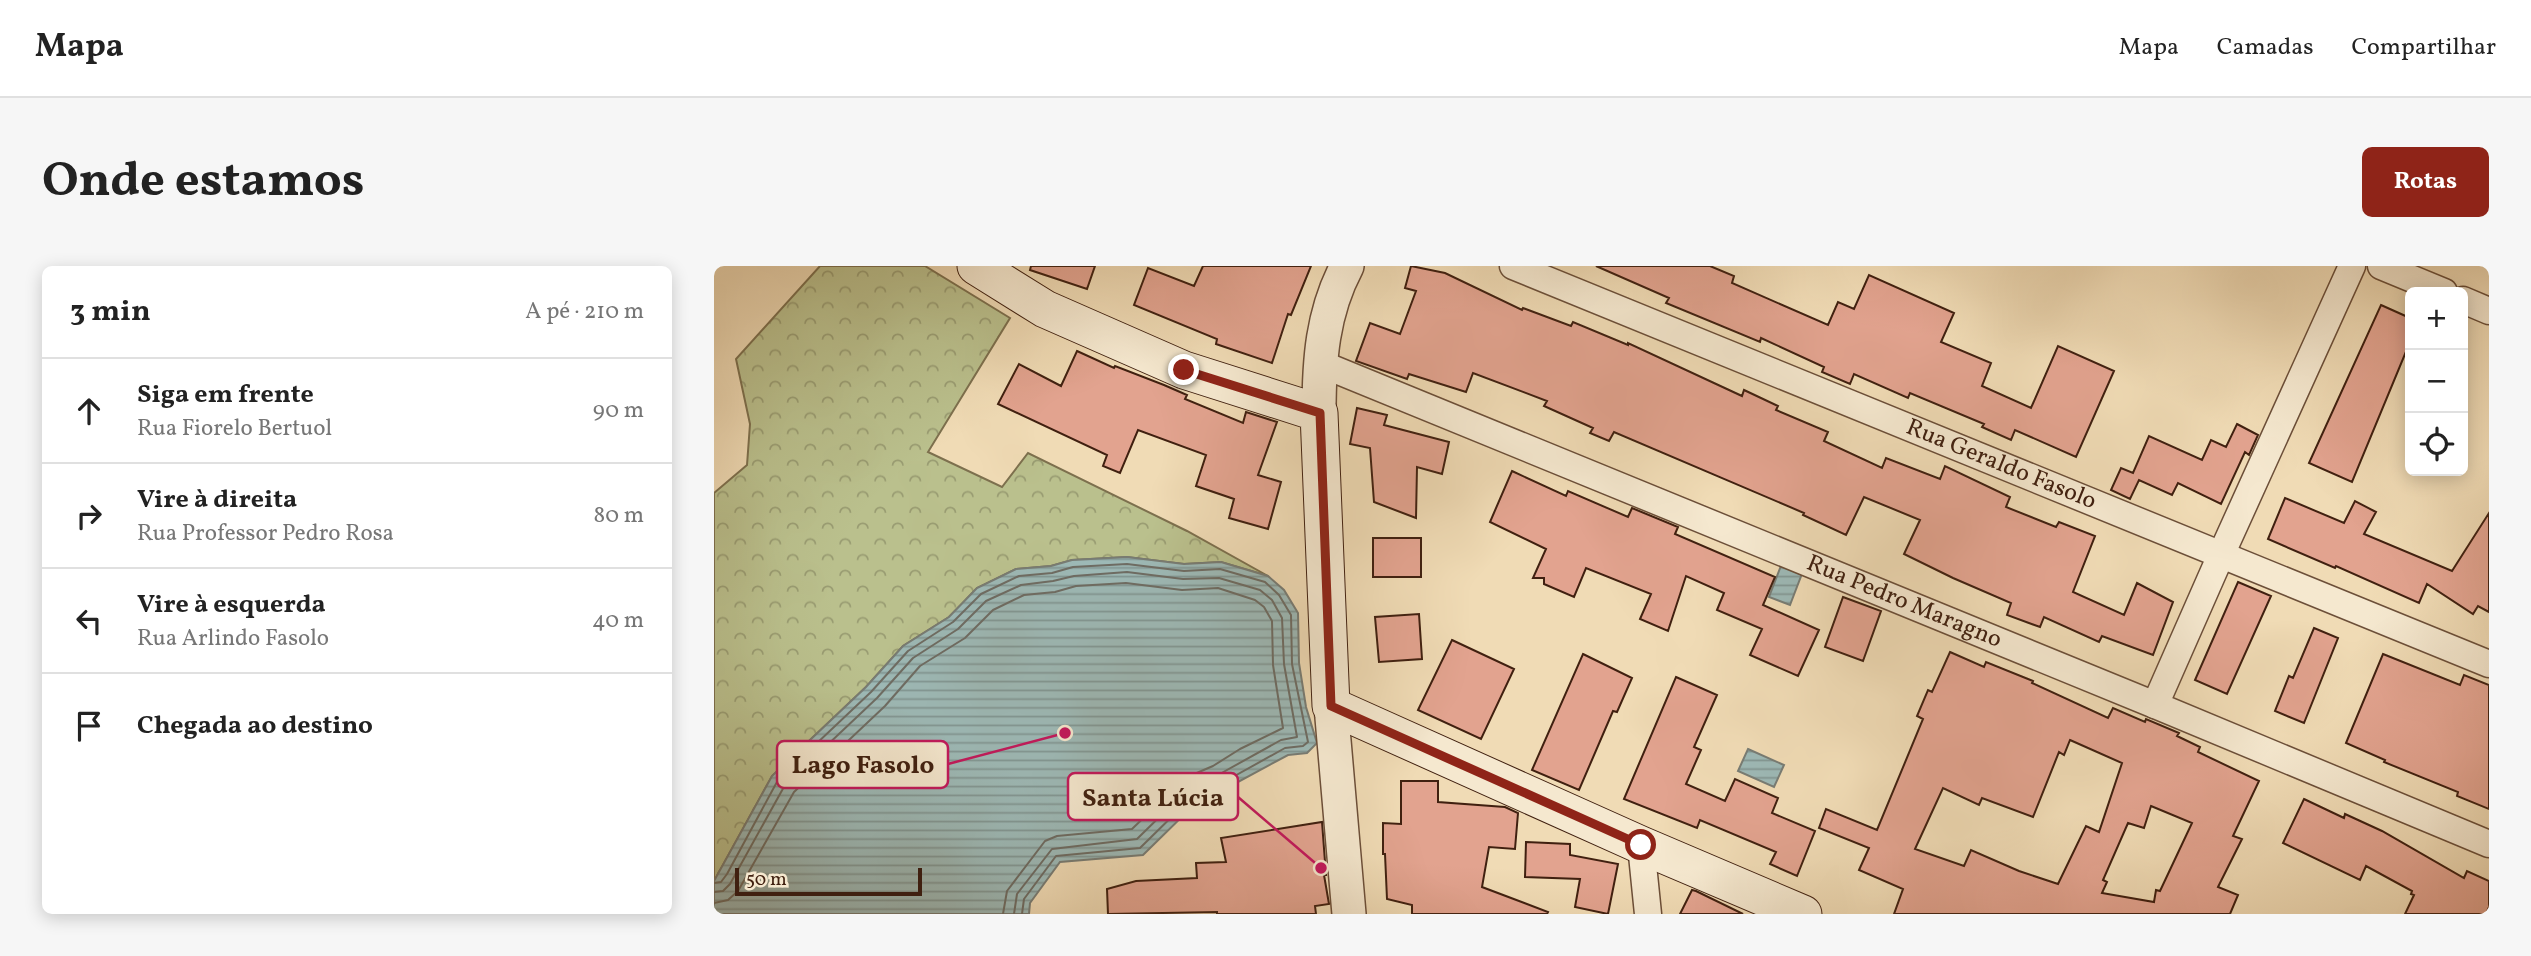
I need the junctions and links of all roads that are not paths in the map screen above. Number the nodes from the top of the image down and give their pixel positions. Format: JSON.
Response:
{"nodes":[{"id":1,"x":976,"y":266,"type":"edge"},
{"id":2,"x":1347,"y":266,"type":"edge"},
{"id":3,"x":1513,"y":266,"type":"edge"},
{"id":4,"x":2352,"y":266,"type":"edge"},
{"id":5,"x":2381,"y":266,"type":"edge"},
{"id":6,"x":2432,"y":287,"type":"edge"},
{"id":7,"x":2468,"y":302,"type":"edge"},
{"id":8,"x":2489,"y":311,"type":"edge"},
{"id":9,"x":1319,"y":363,"type":"junction"},
{"id":10,"x":1320,"y":413,"type":"junction"},
{"id":11,"x":2221,"y":555,"type":"junction"},
{"id":12,"x":2489,"y":664,"type":"edge"},
{"id":13,"x":2155,"y":705,"type":"junction"},
{"id":14,"x":1331,"y":706,"type":"junction"},
{"id":15,"x":2489,"y":844,"type":"edge"},
{"id":16,"x":1641,"y":845,"type":"junction"},
{"id":17,"x":1349,"y":914,"type":"edge"},
{"id":18,"x":1648,"y":914,"type":"edge"},
{"id":19,"x":1803,"y":914,"type":"edge"}],
"edges":[{"from":1,"to":10,"type":"main road"},
{"from":2,"to":9,"type":"street"},
{"from":3,"to":11,"type":"street","name":"Rua Geraldo Fasolo"},
{"from":4,"to":11,"type":"street"},
{"from":5,"to":6,"type":"street"},
{"from":7,"to":8,"type":"street"},
{"from":9,"to":10,"type":"street"},
{"from":9,"to":13,"type":"street","name":"Rua Pedro Maragno"},
{"from":10,"to":14,"type":"main road"},
{"from":11,"to":12,"type":"street","name":"Rua Geraldo Fasolo"},
{"from":11,"to":13,"type":"street"},
{"from":13,"to":15,"type":"street","name":"Rua Pedro Maragno"},
{"from":14,"to":16,"type":"main road"},
{"from":14,"to":17,"type":"street"},
{"from":16,"to":18,"type":"street"},
{"from":16,"to":19,"type":"main road"}]}
